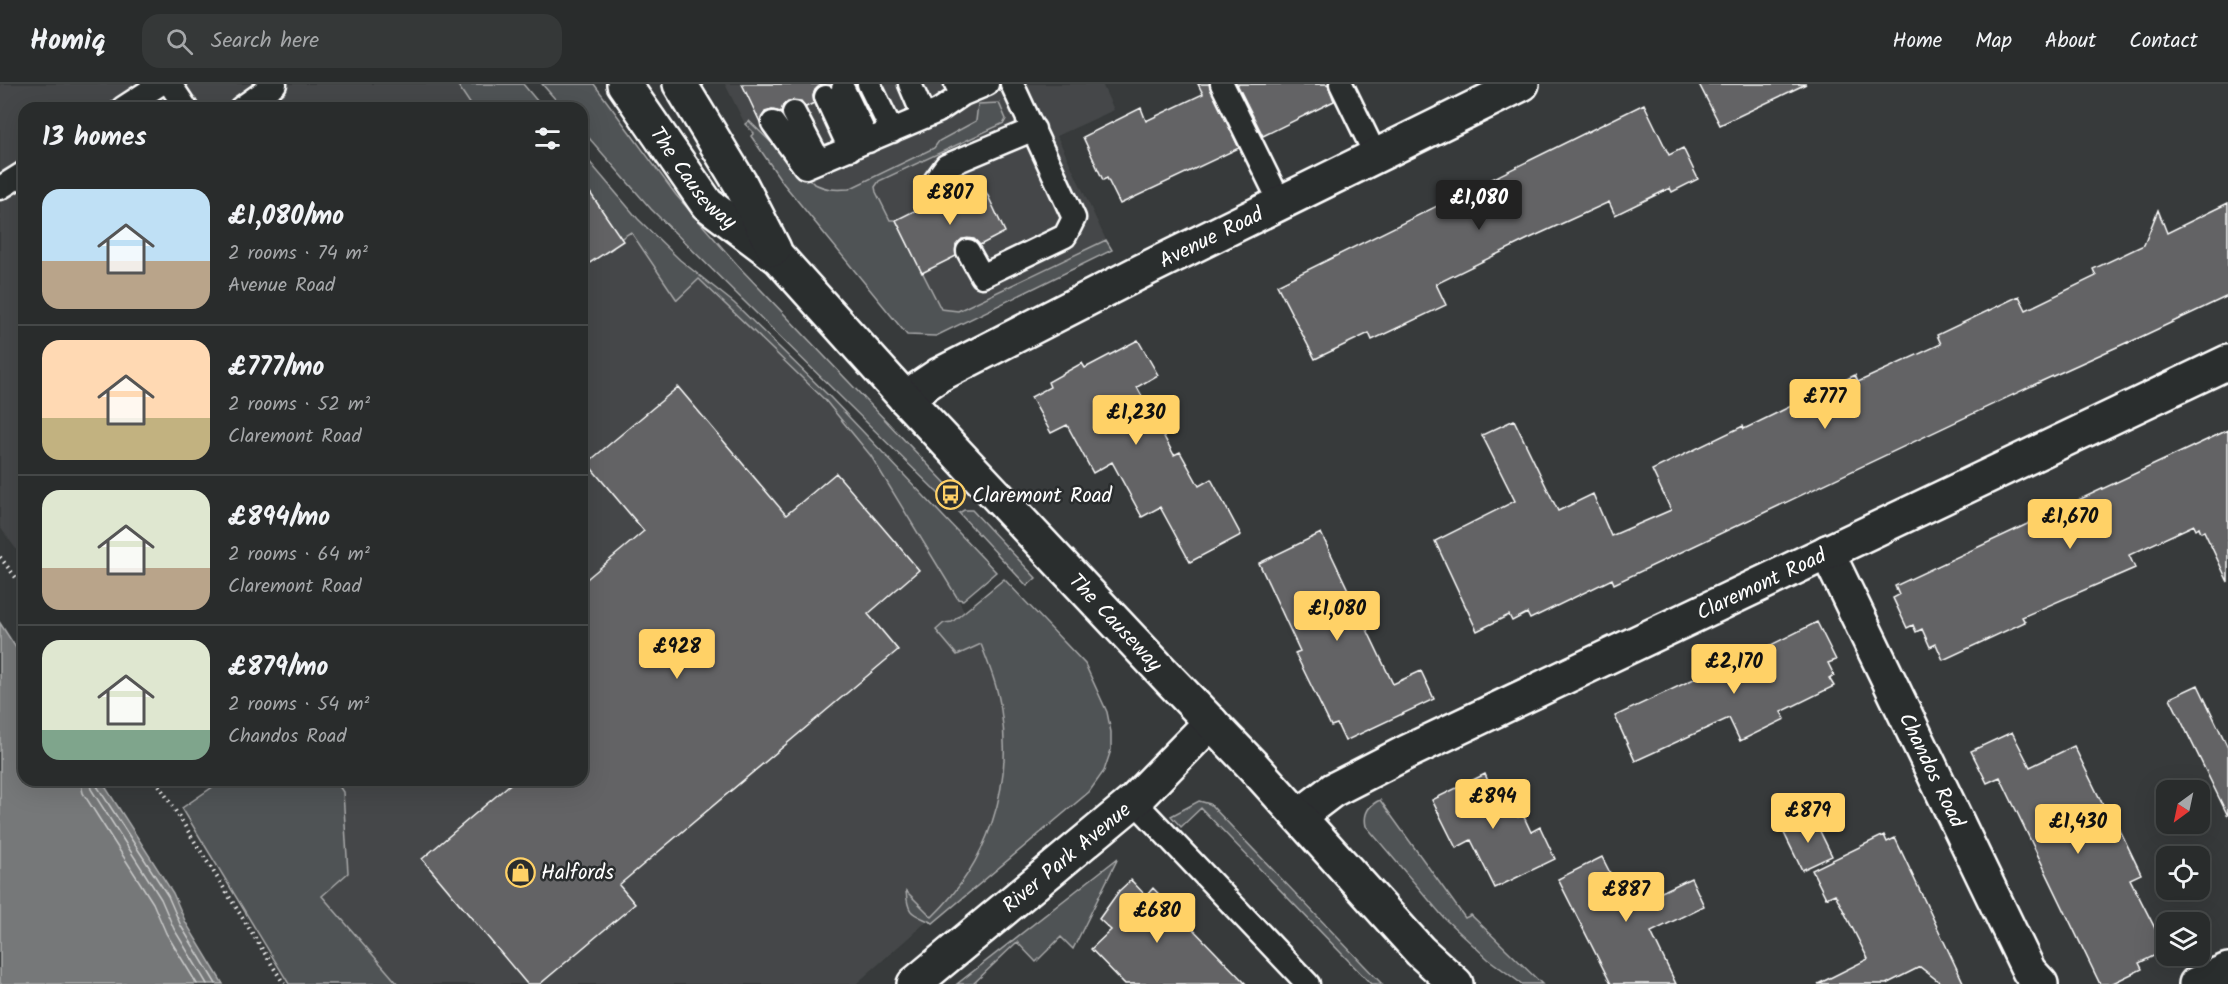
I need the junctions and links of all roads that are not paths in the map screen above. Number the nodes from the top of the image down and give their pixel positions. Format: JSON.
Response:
{"nodes":[{"id":1,"x":160,"y":84,"type":"edge"},
{"id":2,"x":170,"y":84,"type":"edge"},
{"id":3,"x":274,"y":84,"type":"edge"},
{"id":4,"x":624,"y":84,"type":"edge"},
{"id":5,"x":680,"y":84,"type":"edge"},
{"id":6,"x":869,"y":84,"type":"edge"},
{"id":7,"x":884,"y":84,"type":"edge"},
{"id":8,"x":910,"y":84,"type":"edge"},
{"id":9,"x":987,"y":84,"type":"edge"},
{"id":10,"x":1012,"y":84,"type":"edge"},
{"id":11,"x":1222,"y":84,"type":"edge"},
{"id":12,"x":1341,"y":84,"type":"edge"},
{"id":13,"x":1522,"y":84,"type":"edge"},
{"id":14,"x":960,"y":89,"type":"edge"},
{"id":15,"x":834,"y":93,"type":"dead end"},
{"id":16,"x":132,"y":102,"type":"edge"},
{"id":17,"x":182,"y":102,"type":"edge"},
{"id":18,"x":248,"y":102,"type":"edge"},
{"id":19,"x":794,"y":112,"type":"dead end"},
{"id":20,"x":773,"y":123,"type":"dead end"},
{"id":21,"x":907,"y":125,"type":"junction"},
{"id":22,"x":1034,"y":129,"type":"junction"},
{"id":23,"x":859,"y":145,"type":"junction"},
{"id":24,"x":1376,"y":156,"type":"junction"},
{"id":25,"x":819,"y":161,"type":"junction"},
{"id":26,"x":18,"y":177,"type":"edge"},
{"id":27,"x":0,"y":188,"type":"edge"},
{"id":28,"x":942,"y":197,"type":"dead end"},
{"id":29,"x":1280,"y":202,"type":"junction"},
{"id":30,"x":968,"y":250,"type":"dead end"},
{"id":31,"x":779,"y":258,"type":"junction"},
{"id":32,"x":2228,"y":362,"type":"edge"},
{"id":33,"x":905,"y":398,"type":"junction"},
{"id":34,"x":1827,"y":552,"type":"junction"},
{"id":35,"x":1211,"y":722,"type":"junction"},
{"id":36,"x":1134,"y":801,"type":"junction"},
{"id":37,"x":1299,"y":816,"type":"junction"},
{"id":38,"x":2228,"y":970,"type":"edge"},
{"id":39,"x":914,"y":984,"type":"edge"},
{"id":40,"x":1308,"y":984,"type":"edge"},
{"id":41,"x":1456,"y":984,"type":"edge"},
{"id":42,"x":2041,"y":984,"type":"edge"},
{"id":43,"x":2196,"y":984,"type":"edge"}],
"edges":[{"from":1,"to":16,"type":"lane"},
{"from":2,"to":17,"type":"lane"},
{"from":3,"to":18,"type":"lane"},
{"from":4,"to":31,"type":"street","name":"The Causeway"},
{"from":5,"to":31,"type":"street","name":"The Causeway"},
{"from":6,"to":21,"type":"lane"},
{"from":7,"to":21,"type":"lane"},
{"from":8,"to":21,"type":"lane"},
{"from":9,"to":14,"type":"lane"},
{"from":10,"to":22,"type":"lane"},
{"from":11,"to":29,"type":"lane"},
{"from":12,"to":24,"type":"lane"},
{"from":13,"to":24,"type":"street","name":"Avenue Road"},
{"from":14,"to":21,"type":"lane"},
{"from":15,"to":23,"type":"lane"},
{"from":19,"to":25,"type":"lane"},
{"from":20,"to":25,"type":"lane"},
{"from":21,"to":23,"type":"lane"},
{"from":22,"to":28,"type":"lane"},
{"from":22,"to":30,"type":"lane"},
{"from":23,"to":25,"type":"lane"},
{"from":24,"to":29,"type":"street","name":"Avenue Road"},
{"from":26,"to":27,"type":"lane"},
{"from":29,"to":33,"type":"street","name":"Avenue Road"},
{"from":31,"to":33,"type":"street","name":"The Causeway"},
{"from":32,"to":34,"type":"street","name":"Claremont Road"},
{"from":33,"to":35,"type":"street","name":"The Causeway"},
{"from":34,"to":37,"type":"street","name":"Claremont Road"},
{"from":34,"to":42,"type":"street","name":"Chandos Road"},
{"from":35,"to":36,"type":"street","name":"River Park Avenue"},
{"from":35,"to":37,"type":"street","name":"The Causeway"},
{"from":36,"to":39,"type":"street","name":"River Park Avenue"},
{"from":36,"to":40,"type":"lane"},
{"from":37,"to":41,"type":"street","name":"The Causeway"},
{"from":38,"to":43,"type":"street"}]}
